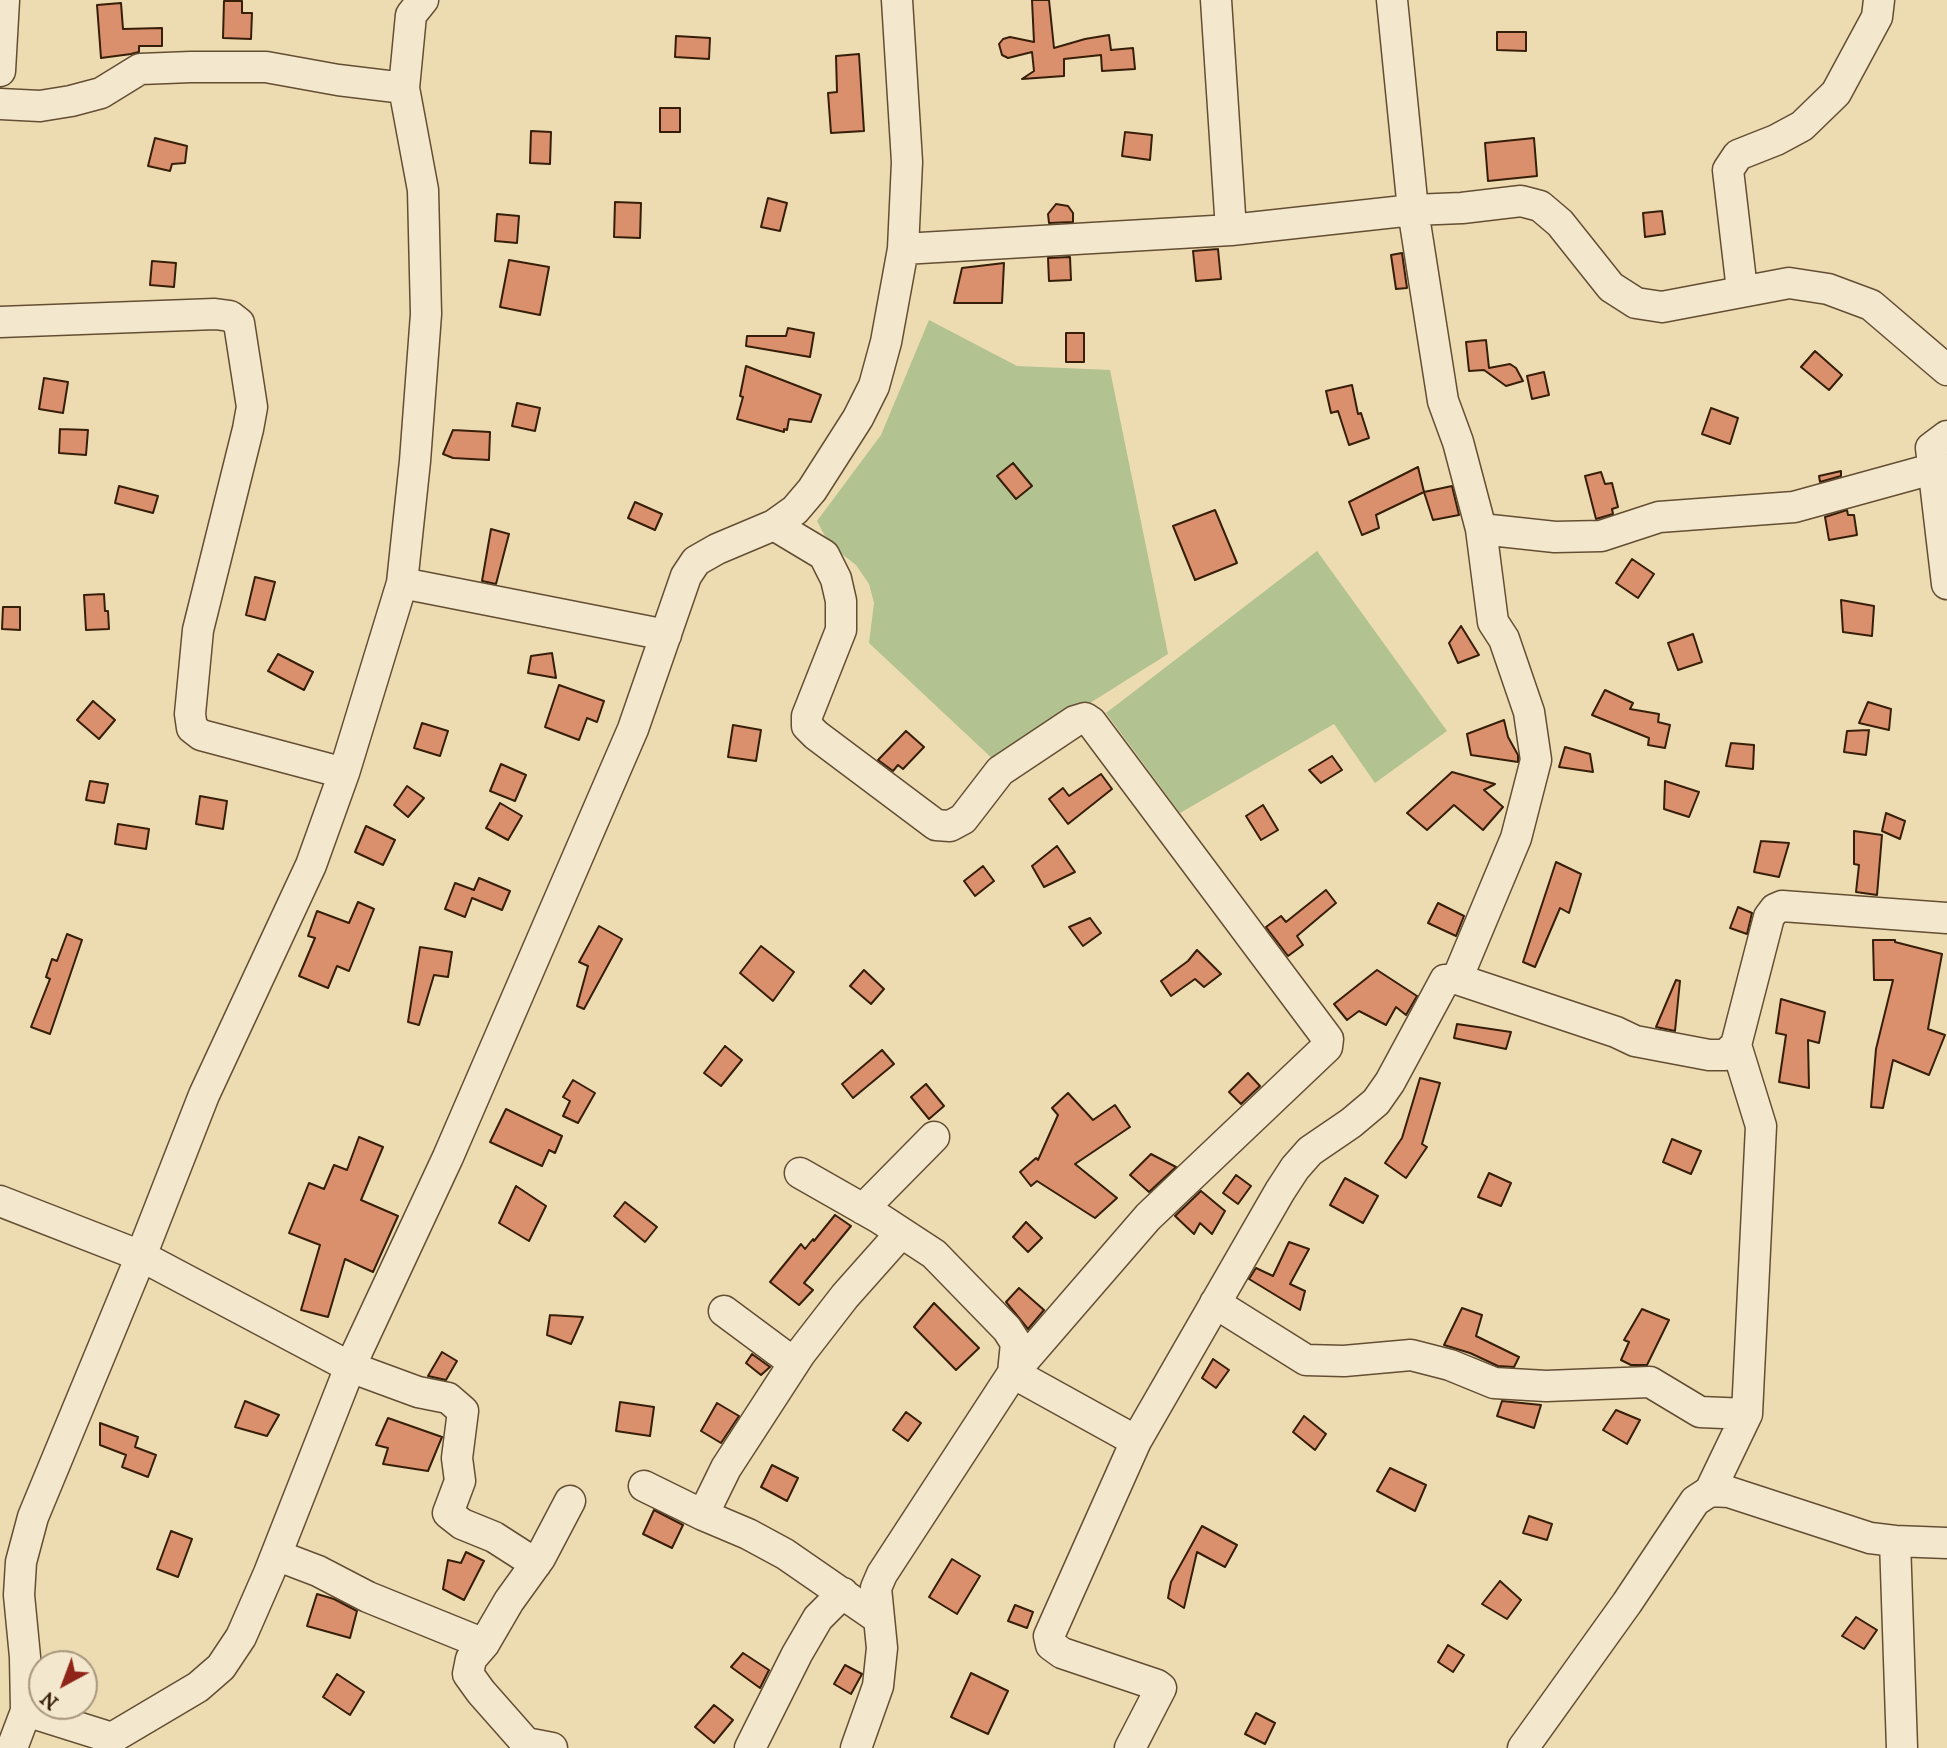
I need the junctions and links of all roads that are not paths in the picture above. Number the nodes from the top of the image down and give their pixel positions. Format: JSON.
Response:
{"nodes":[{"id":1,"x":4,"y":0,"type":"edge"},
{"id":2,"x":423,"y":0,"type":"edge"},
{"id":3,"x":897,"y":0,"type":"edge"},
{"id":4,"x":1216,"y":0,"type":"edge"},
{"id":5,"x":1392,"y":0,"type":"edge"},
{"id":6,"x":1879,"y":0,"type":"edge"},
{"id":7,"x":0,"y":71,"type":"edge"},
{"id":8,"x":404,"y":88,"type":"junction"},
{"id":9,"x":0,"y":104,"type":"edge"},
{"id":10,"x":1413,"y":210,"type":"junction"},
{"id":11,"x":1231,"y":230,"type":"junction"},
{"id":12,"x":903,"y":249,"type":"junction"},
{"id":13,"x":1742,"y":290,"type":"junction"},
{"id":14,"x":0,"y":322,"type":"edge"},
{"id":15,"x":1947,"y":370,"type":"edge"},
{"id":16,"x":1947,"y":436,"type":"edge"},
{"id":17,"x":1932,"y":469,"type":"junction"},
{"id":18,"x":774,"y":525,"type":"junction"},
{"id":19,"x":1481,"y":528,"type":"junction"},
{"id":20,"x":402,"y":583,"type":"junction"},
{"id":21,"x":1947,"y":584,"type":"edge"},
{"id":22,"x":666,"y":635,"type":"junction"},
{"id":23,"x":344,"y":773,"type":"junction"},
{"id":24,"x":1947,"y":918,"type":"edge"},
{"id":25,"x":1457,"y":979,"type":"junction"},
{"id":26,"x":1736,"y":1045,"type":"junction"},
{"id":27,"x":934,"y":1137,"type":"dead end"},
{"id":28,"x":800,"y":1173,"type":"dead end"},
{"id":29,"x":0,"y":1201,"type":"edge"},
{"id":30,"x":863,"y":1209,"type":"junction"},
{"id":31,"x":901,"y":1233,"type":"junction"},
{"id":32,"x":141,"y":1256,"type":"junction"},
{"id":33,"x":1216,"y":1303,"type":"junction"},
{"id":34,"x":724,"y":1311,"type":"dead end"},
{"id":35,"x":794,"y":1363,"type":"junction"},
{"id":36,"x":350,"y":1367,"type":"junction"},
{"id":37,"x":1013,"y":1373,"type":"junction"},
{"id":38,"x":1747,"y":1414,"type":"junction"},
{"id":39,"x":1136,"y":1441,"type":"junction"},
{"id":40,"x":645,"y":1486,"type":"dead end"},
{"id":41,"x":1710,"y":1491,"type":"junction"},
{"id":42,"x":570,"y":1501,"type":"dead end"},
{"id":43,"x":703,"y":1515,"type":"junction"},
{"id":44,"x":1895,"y":1541,"type":"junction"},
{"id":45,"x":1947,"y":1543,"type":"edge"},
{"id":46,"x":276,"y":1555,"type":"junction"},
{"id":47,"x":536,"y":1564,"type":"junction"},
{"id":48,"x":843,"y":1593,"type":"junction"},
{"id":49,"x":879,"y":1619,"type":"junction"},
{"id":50,"x":484,"y":1644,"type":"junction"},
{"id":51,"x":26,"y":1711,"type":"junction"},
{"id":52,"x":111,"y":1743,"type":"edge"},
{"id":53,"x":12,"y":1748,"type":"edge"},
{"id":54,"x":552,"y":1748,"type":"edge"},
{"id":55,"x":750,"y":1748,"type":"edge"},
{"id":56,"x":856,"y":1748,"type":"edge"},
{"id":57,"x":1130,"y":1748,"type":"edge"},
{"id":58,"x":1523,"y":1748,"type":"edge"},
{"id":59,"x":1902,"y":1748,"type":"edge"}],
"edges":[{"from":1,"to":7,"type":"street"},
{"from":2,"to":8,"type":"street"},
{"from":3,"to":12,"type":"street"},
{"from":4,"to":11,"type":"street"},
{"from":5,"to":10,"type":"street"},
{"from":6,"to":13,"type":"street"},
{"from":8,"to":9,"type":"street"},
{"from":8,"to":20,"type":"street"},
{"from":10,"to":11,"type":"street"},
{"from":10,"to":13,"type":"street"},
{"from":10,"to":19,"type":"street"},
{"from":11,"to":12,"type":"street"},
{"from":12,"to":18,"type":"street"},
{"from":13,"to":15,"type":"street"},
{"from":14,"to":23,"type":"street"},
{"from":16,"to":17,"type":"street"},
{"from":17,"to":19,"type":"street"},
{"from":17,"to":21,"type":"street"},
{"from":18,"to":22,"type":"street"},
{"from":18,"to":37,"type":"street"},
{"from":19,"to":25,"type":"street"},
{"from":20,"to":22,"type":"street"},
{"from":20,"to":23,"type":"street"},
{"from":22,"to":36,"type":"street"},
{"from":23,"to":32,"type":"street"},
{"from":24,"to":26,"type":"street"},
{"from":25,"to":26,"type":"street"},
{"from":25,"to":33,"type":"street"},
{"from":26,"to":38,"type":"street"},
{"from":27,"to":30,"type":"street"},
{"from":28,"to":30,"type":"street"},
{"from":29,"to":32,"type":"street"},
{"from":30,"to":31,"type":"street"},
{"from":31,"to":35,"type":"street"},
{"from":31,"to":37,"type":"street"},
{"from":32,"to":36,"type":"street"},
{"from":32,"to":51,"type":"street"},
{"from":33,"to":38,"type":"street"},
{"from":33,"to":39,"type":"street"},
{"from":34,"to":35,"type":"street"},
{"from":35,"to":43,"type":"street"},
{"from":36,"to":46,"type":"street"},
{"from":36,"to":47,"type":"street"},
{"from":37,"to":39,"type":"street"},
{"from":37,"to":49,"type":"street"},
{"from":38,"to":41,"type":"street"},
{"from":39,"to":57,"type":"street"},
{"from":40,"to":43,"type":"street"},
{"from":41,"to":44,"type":"street"},
{"from":41,"to":58,"type":"street"},
{"from":42,"to":47,"type":"street"},
{"from":43,"to":48,"type":"street"},
{"from":44,"to":45,"type":"street"},
{"from":44,"to":59,"type":"street"},
{"from":46,"to":50,"type":"street"},
{"from":46,"to":52,"type":"street"},
{"from":47,"to":50,"type":"street"},
{"from":48,"to":49,"type":"street"},
{"from":48,"to":55,"type":"street"},
{"from":49,"to":56,"type":"street"},
{"from":50,"to":54,"type":"street"},
{"from":51,"to":52,"type":"street"},
{"from":51,"to":53,"type":"street"}]}
